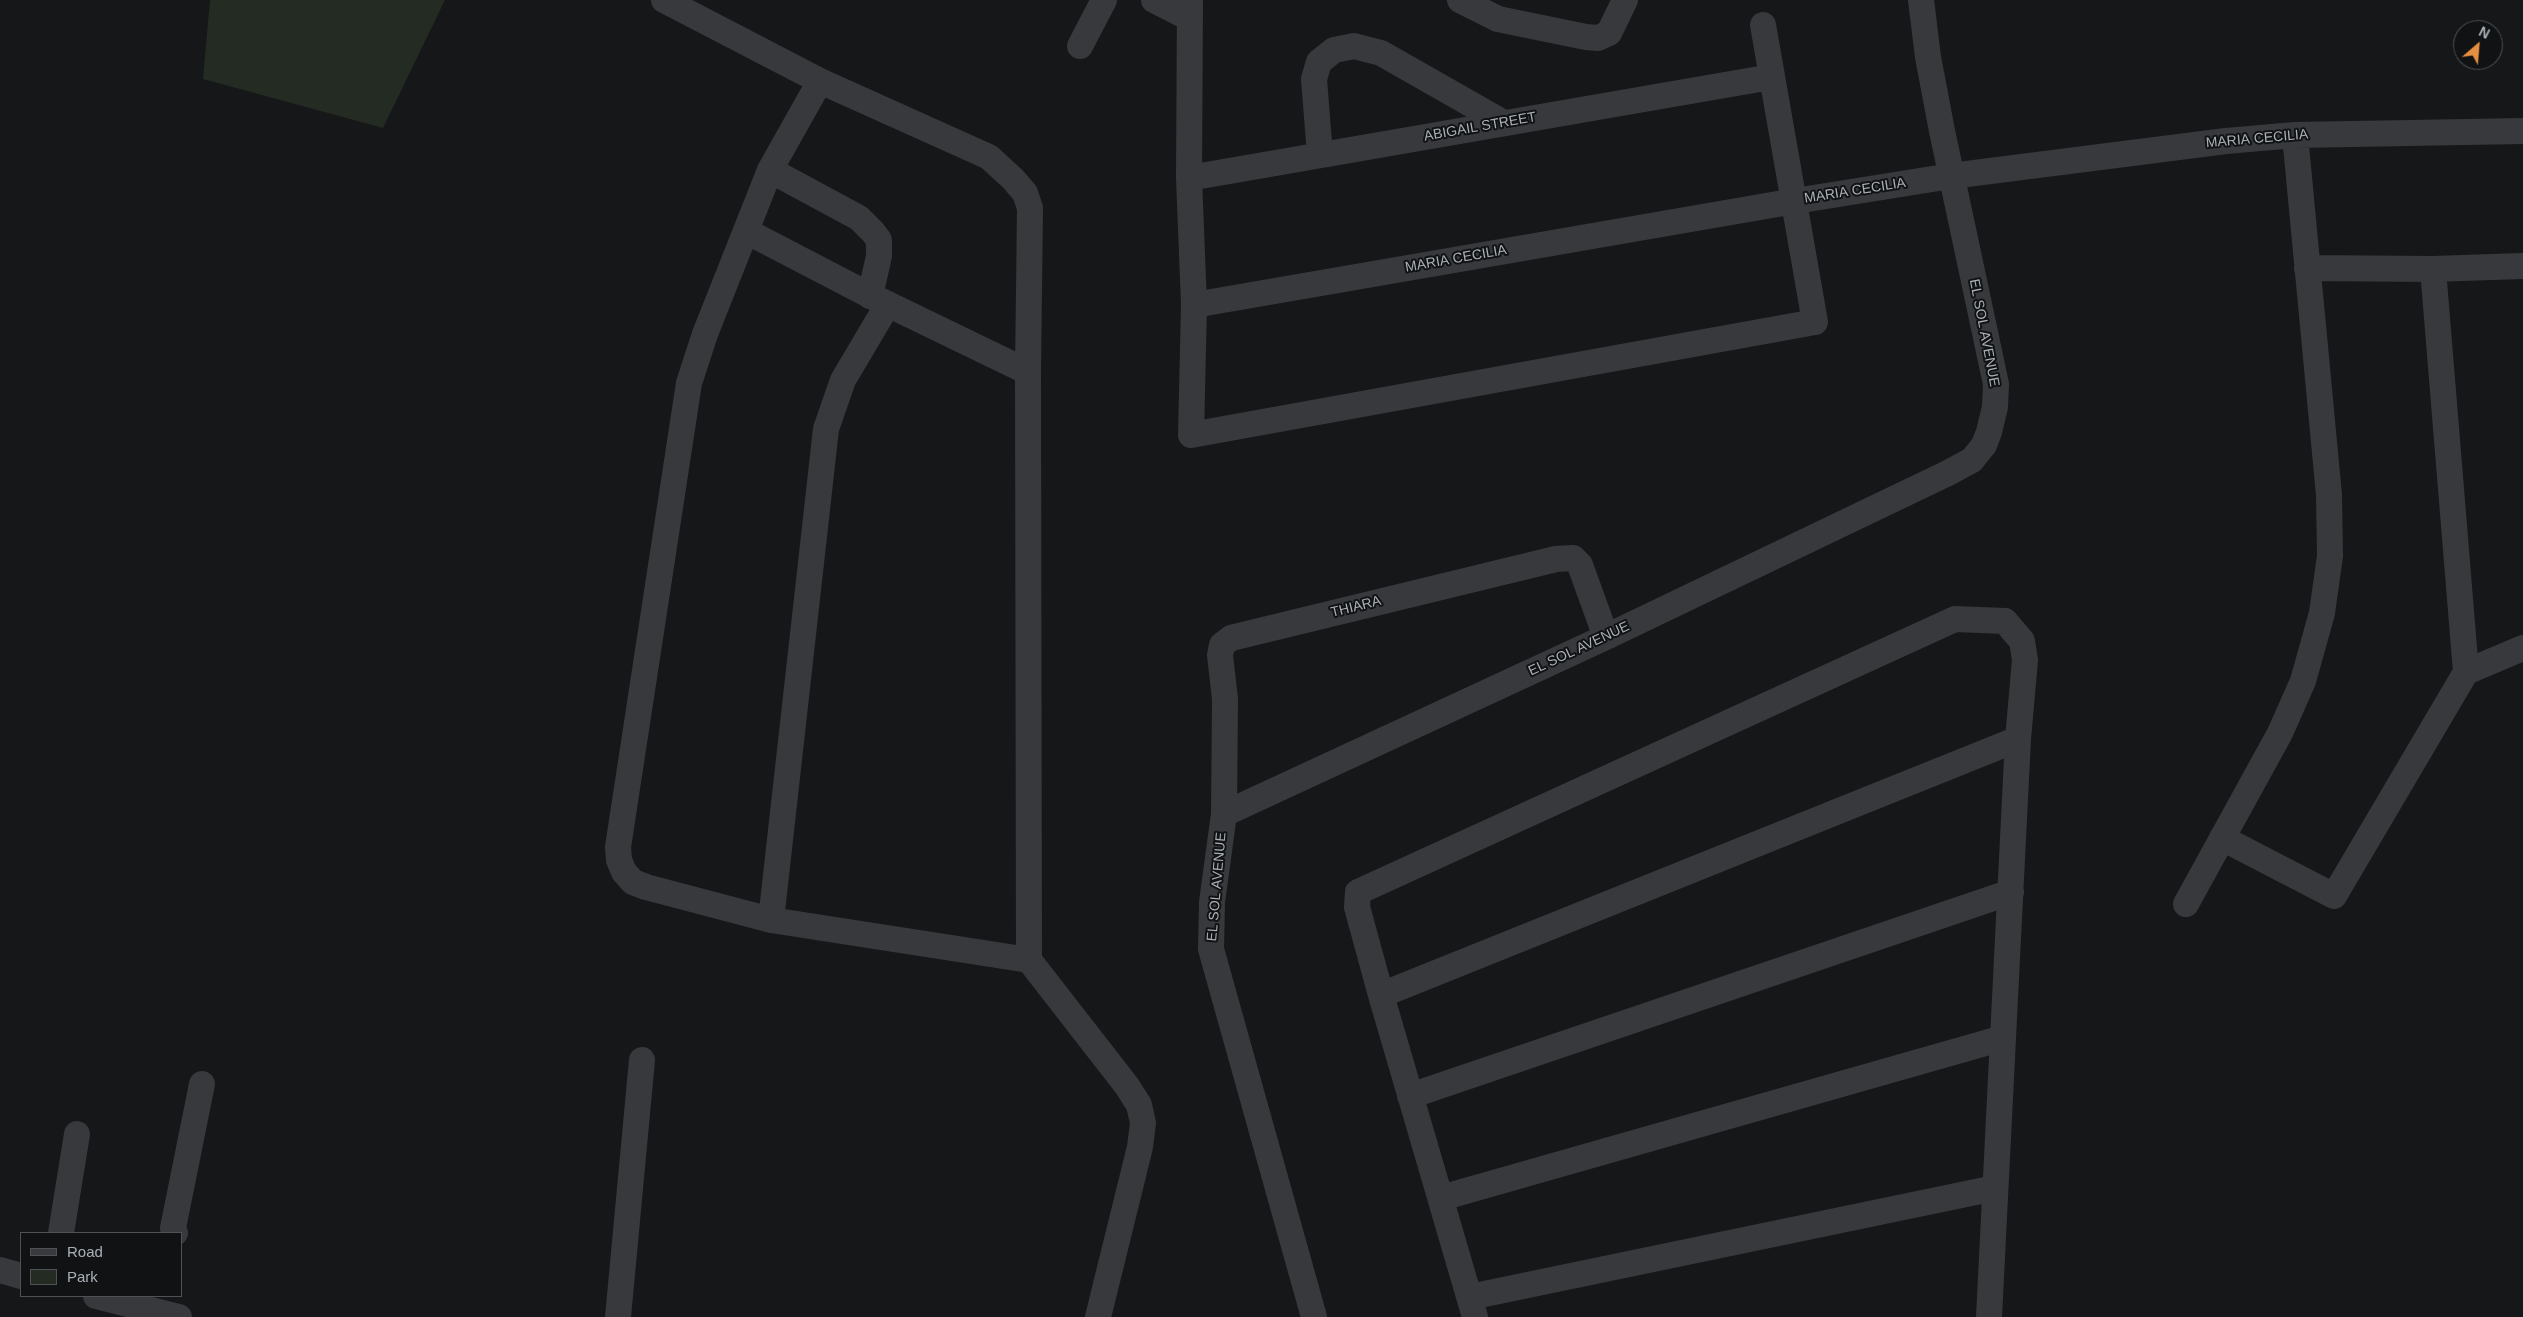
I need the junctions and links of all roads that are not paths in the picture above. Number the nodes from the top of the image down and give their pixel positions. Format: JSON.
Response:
{"nodes":[{"id":1,"x":664,"y":0,"type":"edge"},
{"id":2,"x":1104,"y":0,"type":"edge"},
{"id":3,"x":1154,"y":0,"type":"edge"},
{"id":4,"x":1460,"y":0,"type":"edge"},
{"id":5,"x":1625,"y":0,"type":"edge"},
{"id":6,"x":1921,"y":0,"type":"edge"},
{"id":7,"x":1189,"y":9,"type":"edge"},
{"id":8,"x":1763,"y":25,"type":"dead end"},
{"id":9,"x":1080,"y":46,"type":"dead end"},
{"id":10,"x":1771,"y":77,"type":"junction"},
{"id":11,"x":820,"y":82,"type":"junction"},
{"id":12,"x":1504,"y":123,"type":"junction"},
{"id":13,"x":2523,"y":131,"type":"edge"},
{"id":14,"x":2295,"y":135,"type":"junction"},
{"id":15,"x":1320,"y":155,"type":"junction"},
{"id":16,"x":770,"y":170,"type":"junction"},
{"id":17,"x":1951,"y":176,"type":"junction"},
{"id":18,"x":1189,"y":178,"type":"junction"},
{"id":19,"x":1794,"y":201,"type":"junction"},
{"id":20,"x":746,"y":231,"type":"junction"},
{"id":21,"x":2523,"y":266,"type":"edge"},
{"id":22,"x":2307,"y":268,"type":"junction"},
{"id":23,"x":2433,"y":269,"type":"junction"},
{"id":24,"x":879,"y":300,"type":"junction"},
{"id":25,"x":1194,"y":305,"type":"junction"},
{"id":26,"x":1028,"y":372,"type":"junction"},
{"id":27,"x":1606,"y":637,"type":"junction"},
{"id":28,"x":2523,"y":648,"type":"edge"},
{"id":29,"x":2466,"y":672,"type":"junction"},
{"id":30,"x":2018,"y":739,"type":"junction"},
{"id":31,"x":1224,"y":814,"type":"junction"},
{"id":32,"x":2222,"y":838,"type":"junction"},
{"id":33,"x":2010,"y":892,"type":"junction"},
{"id":34,"x":2186,"y":904,"type":"dead end"},
{"id":35,"x":771,"y":920,"type":"junction"},
{"id":36,"x":1029,"y":960,"type":"junction"},
{"id":37,"x":1381,"y":995,"type":"junction"},
{"id":38,"x":2003,"y":1038,"type":"junction"},
{"id":39,"x":642,"y":1060,"type":"dead end"},
{"id":40,"x":202,"y":1084,"type":"dead end"},
{"id":41,"x":1410,"y":1096,"type":"junction"},
{"id":42,"x":76,"y":1134,"type":"dead end"},
{"id":43,"x":1995,"y":1188,"type":"junction"},
{"id":44,"x":1441,"y":1198,"type":"junction"},
{"id":45,"x":61,"y":1232,"type":"edge"},
{"id":46,"x":175,"y":1232,"type":"edge"},
{"id":47,"x":0,"y":1270,"type":"edge"},
{"id":48,"x":20,"y":1276,"type":"edge"},
{"id":49,"x":102,"y":1297,"type":"edge"},
{"id":50,"x":1472,"y":1307,"type":"edge"},
{"id":51,"x":178,"y":1310,"type":"edge"},
{"id":52,"x":618,"y":1317,"type":"edge"},
{"id":53,"x":1098,"y":1317,"type":"edge"},
{"id":54,"x":1314,"y":1317,"type":"edge"},
{"id":55,"x":1989,"y":1317,"type":"edge"}],
"edges":[{"from":1,"to":11,"type":"street"},
{"from":2,"to":9,"type":"street"},
{"from":3,"to":7,"type":"street"},
{"from":4,"to":5,"type":"street"},
{"from":6,"to":17,"type":"street","name":"EL SOL AVENUE"},
{"from":7,"to":18,"type":"street"},
{"from":8,"to":10,"type":"street"},
{"from":10,"to":12,"type":"street","name":"ABIGAIL STREET"},
{"from":10,"to":19,"type":"street"},
{"from":11,"to":16,"type":"street"},
{"from":11,"to":26,"type":"street"},
{"from":12,"to":15,"type":"street","name":"ABIGAIL STREET"},
{"from":12,"to":15,"type":"street"},
{"from":13,"to":14,"type":"street","name":"MARIA CECILIA"},
{"from":14,"to":17,"type":"street","name":"MARIA CECILIA"},
{"from":14,"to":22,"type":"street"},
{"from":15,"to":18,"type":"street","name":"ABIGAIL STREET"},
{"from":16,"to":20,"type":"street"},
{"from":16,"to":24,"type":"street"},
{"from":17,"to":19,"type":"street","name":"MARIA CECILIA"},
{"from":17,"to":27,"type":"street","name":"EL SOL AVENUE"},
{"from":18,"to":25,"type":"street"},
{"from":19,"to":25,"type":"street","name":"MARIA CECILIA"},
{"from":19,"to":25,"type":"street"},
{"from":20,"to":24,"type":"street"},
{"from":20,"to":35,"type":"street"},
{"from":21,"to":23,"type":"street"},
{"from":22,"to":23,"type":"street"},
{"from":22,"to":32,"type":"street"},
{"from":23,"to":29,"type":"street"},
{"from":24,"to":26,"type":"street"},
{"from":24,"to":35,"type":"street"},
{"from":26,"to":36,"type":"street"},
{"from":27,"to":31,"type":"street","name":"EL SOL AVENUE"},
{"from":27,"to":31,"type":"street","name":"THIARA"},
{"from":28,"to":29,"type":"street"},
{"from":29,"to":32,"type":"street"},
{"from":30,"to":33,"type":"street"},
{"from":30,"to":37,"type":"street"},
{"from":30,"to":37,"type":"street"},
{"from":31,"to":54,"type":"street","name":"EL SOL AVENUE"},
{"from":32,"to":34,"type":"street"},
{"from":33,"to":38,"type":"street"},
{"from":33,"to":41,"type":"street"},
{"from":35,"to":36,"type":"street"},
{"from":36,"to":53,"type":"street"},
{"from":37,"to":41,"type":"street"},
{"from":38,"to":43,"type":"street"},
{"from":38,"to":44,"type":"street"},
{"from":39,"to":52,"type":"street"},
{"from":40,"to":46,"type":"street"},
{"from":41,"to":44,"type":"street"},
{"from":42,"to":45,"type":"street"},
{"from":43,"to":50,"type":"street"},
{"from":43,"to":55,"type":"street"},
{"from":44,"to":50,"type":"street"},
{"from":47,"to":48,"type":"street"},
{"from":49,"to":51,"type":"street"}]}
